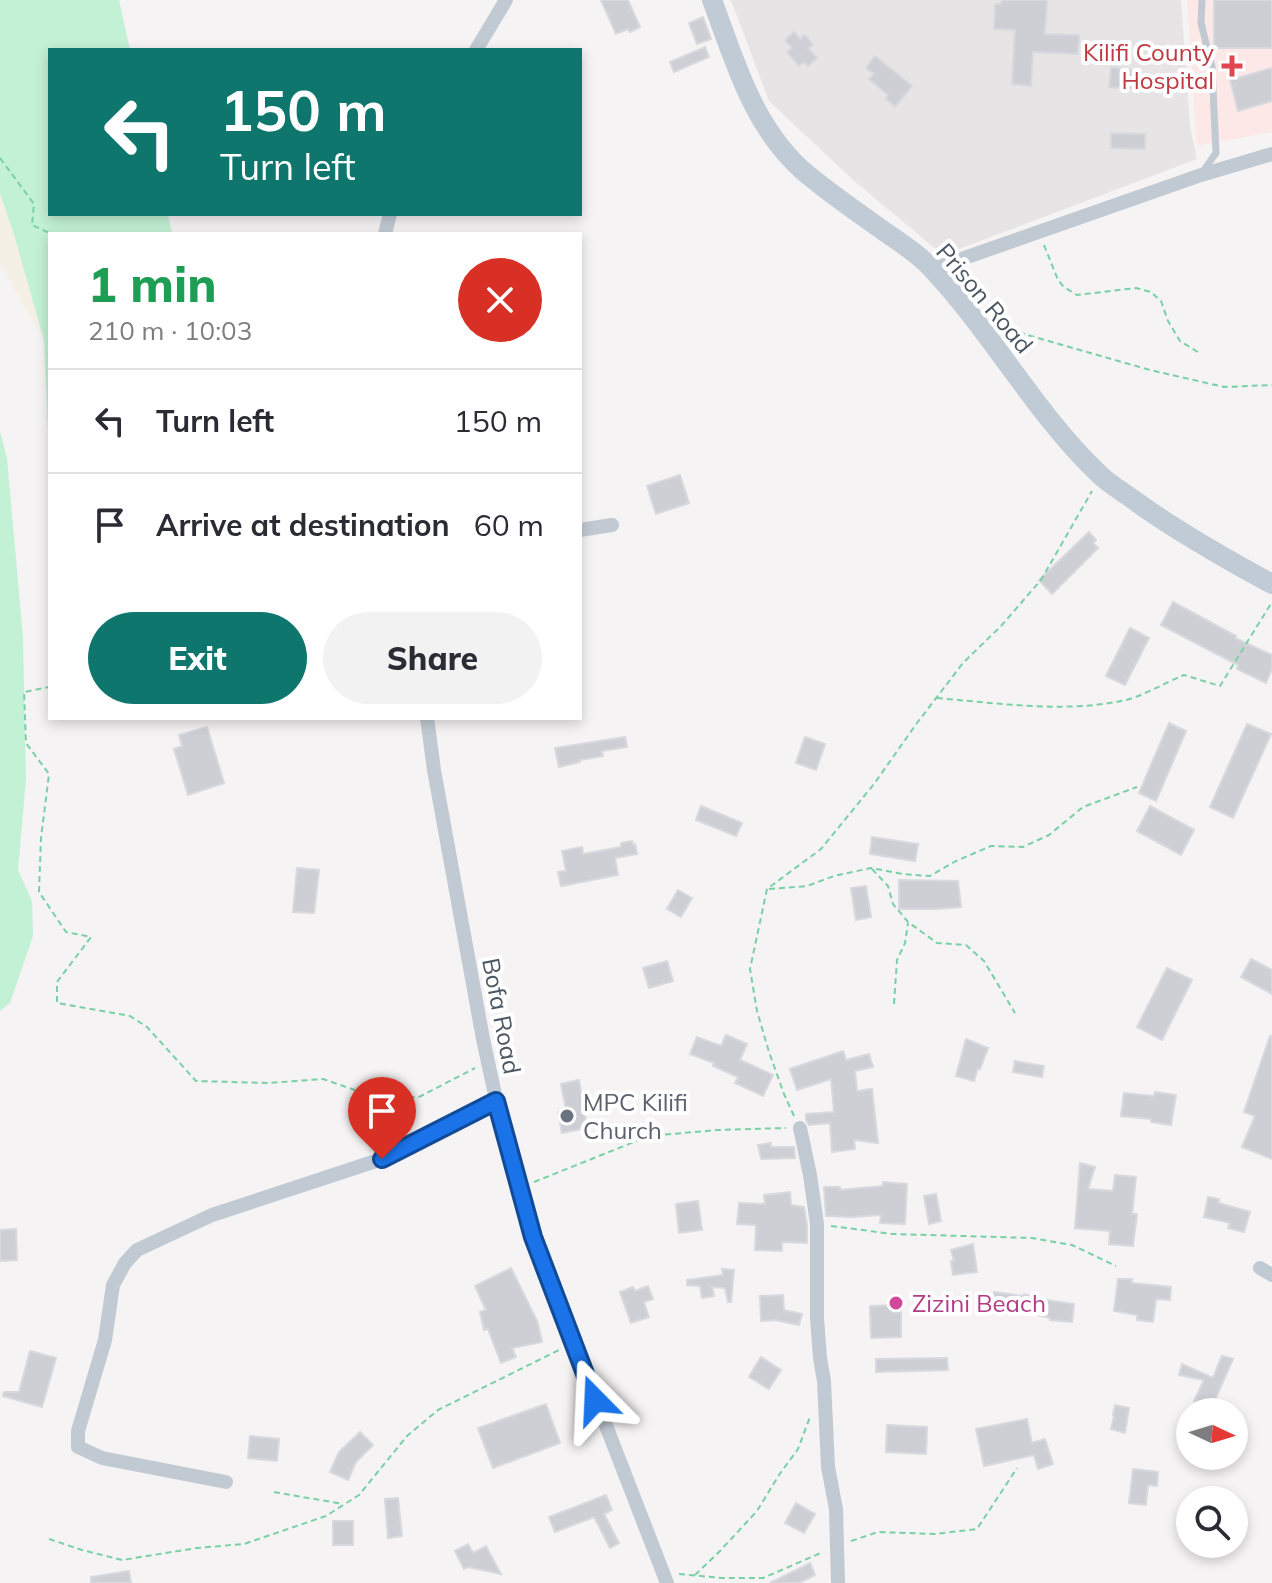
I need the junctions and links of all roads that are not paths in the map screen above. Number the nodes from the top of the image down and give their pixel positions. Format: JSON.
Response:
{"nodes":[{"id":1,"x":506,"y":0,"type":"edge"},
{"id":2,"x":712,"y":0,"type":"edge"},
{"id":3,"x":1202,"y":0,"type":"edge"},
{"id":4,"x":477,"y":48,"type":"edge"},
{"id":5,"x":1272,"y":154,"type":"edge"},
{"id":6,"x":1201,"y":175,"type":"junction"},
{"id":7,"x":933,"y":269,"type":"junction"},
{"id":8,"x":612,"y":525,"type":"dead end"},
{"id":9,"x":582,"y":530,"type":"edge"},
{"id":10,"x":1272,"y":584,"type":"edge"},
{"id":11,"x":427,"y":720,"type":"edge"},
{"id":12,"x":496,"y":1101,"type":"junction"},
{"id":13,"x":800,"y":1128,"type":"road end"},
{"id":14,"x":226,"y":1482,"type":"dead end"},
{"id":15,"x":667,"y":1583,"type":"edge"},
{"id":16,"x":838,"y":1583,"type":"edge"}],
"edges":[{"from":1,"to":4,"type":"street"},
{"from":2,"to":7,"type":"street","name":"Prison Road"},
{"from":3,"to":6,"type":"lane"},
{"from":5,"to":6,"type":"street"},
{"from":6,"to":7,"type":"street"},
{"from":7,"to":10,"type":"street","name":"Prison Road"},
{"from":8,"to":9,"type":"street"},
{"from":11,"to":12,"type":"street","name":"Bofa Road"},
{"from":12,"to":14,"type":"street"},
{"from":12,"to":15,"type":"street","name":"Bofa Road"},
{"from":13,"to":16,"type":"street"}]}
